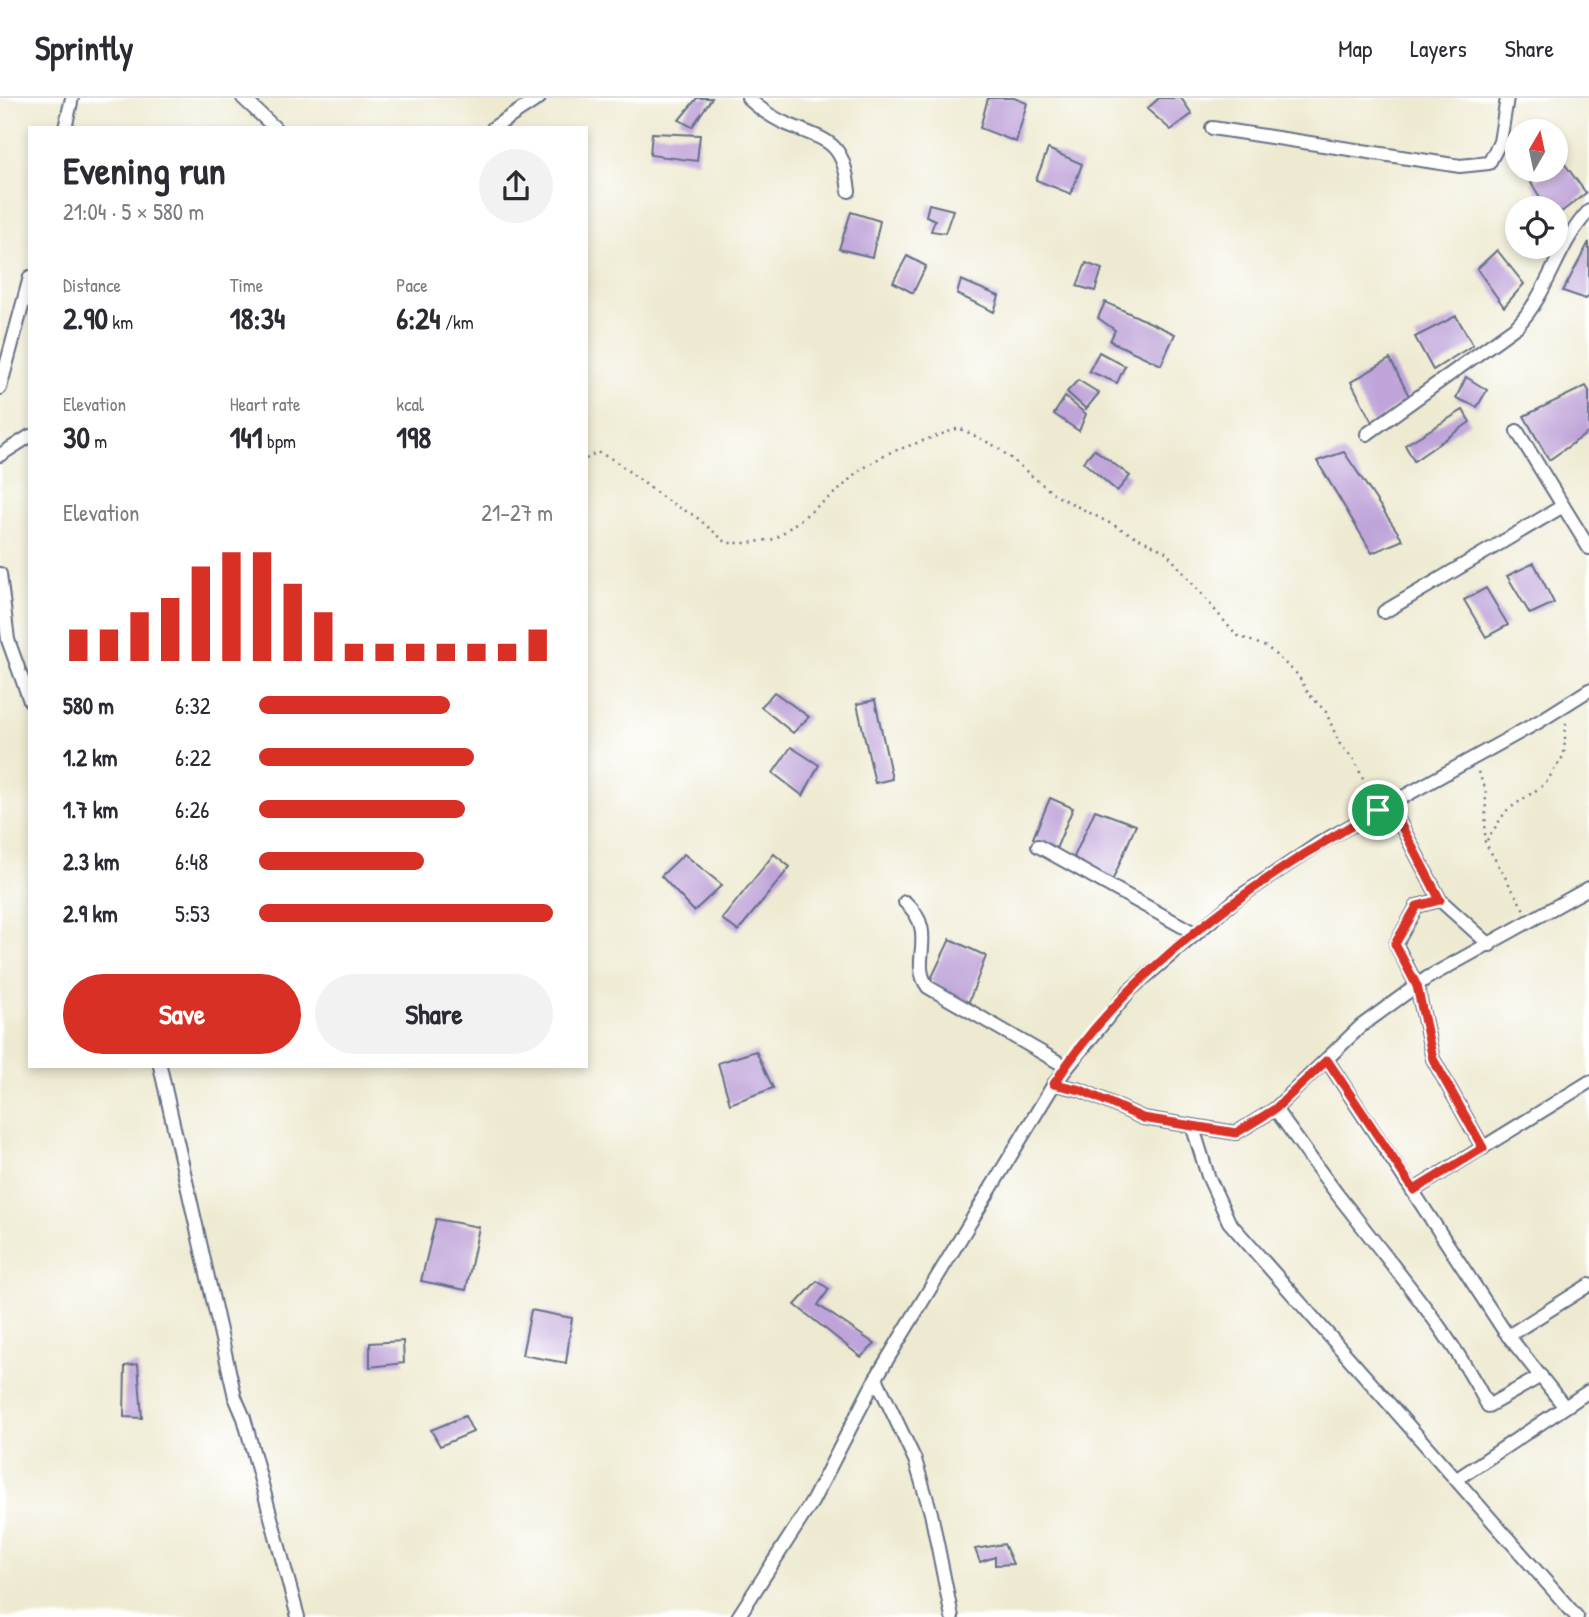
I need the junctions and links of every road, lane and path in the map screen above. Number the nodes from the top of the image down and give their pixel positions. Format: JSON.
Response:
{"nodes":[{"id":1,"x":72,"y":98,"type":"edge"},
{"id":2,"x":243,"y":98,"type":"edge"},
{"id":3,"x":539,"y":98,"type":"edge"},
{"id":4,"x":748,"y":98,"type":"edge"},
{"id":5,"x":1507,"y":98,"type":"edge"},
{"id":6,"x":65,"y":126,"type":"edge"},
{"id":7,"x":273,"y":126,"type":"edge"},
{"id":8,"x":496,"y":126,"type":"edge"},
{"id":9,"x":1212,"y":128,"type":"dead end"},
{"id":10,"x":849,"y":191,"type":"dead end"},
{"id":11,"x":1589,"y":211,"type":"edge"},
{"id":12,"x":28,"y":284,"type":"edge"},
{"id":13,"x":0,"y":388,"type":"edge"},
{"id":14,"x":1517,"y":431,"type":"dead end"},
{"id":15,"x":1367,"y":434,"type":"dead end"},
{"id":16,"x":28,"y":437,"type":"edge"},
{"id":17,"x":2,"y":450,"type":"edge"},
{"id":18,"x":588,"y":457,"type":"edge"},
{"id":19,"x":1563,"y":506,"type":"junction"},
{"id":20,"x":1589,"y":548,"type":"edge"},
{"id":21,"x":0,"y":574,"type":"edge"},
{"id":22,"x":1384,"y":612,"type":"dead end"},
{"id":23,"x":1589,"y":690,"type":"edge"},
{"id":24,"x":28,"y":695,"type":"edge"},
{"id":25,"x":1568,"y":704,"type":"junction"},
{"id":26,"x":1472,"y":759,"type":"junction"},
{"id":27,"x":1384,"y":807,"type":"junction"},
{"id":28,"x":1485,"y":842,"type":"junction"},
{"id":29,"x":1038,"y":846,"type":"dead end"},
{"id":30,"x":1589,"y":888,"type":"edge"},
{"id":31,"x":1440,"y":900,"type":"junction"},
{"id":32,"x":905,"y":902,"type":"dead end"},
{"id":33,"x":1531,"y":922,"type":"junction"},
{"id":34,"x":1196,"y":934,"type":"junction"},
{"id":35,"x":1490,"y":945,"type":"junction"},
{"id":36,"x":1417,"y":986,"type":"junction"},
{"id":37,"x":1327,"y":1060,"type":"junction"},
{"id":38,"x":1066,"y":1066,"type":"junction"},
{"id":39,"x":160,"y":1068,"type":"edge"},
{"id":40,"x":1589,"y":1082,"type":"edge"},
{"id":41,"x":1054,"y":1084,"type":"junction"},
{"id":42,"x":1275,"y":1109,"type":"junction"},
{"id":43,"x":1193,"y":1128,"type":"junction"},
{"id":44,"x":1483,"y":1148,"type":"junction"},
{"id":45,"x":1414,"y":1190,"type":"junction"},
{"id":46,"x":1589,"y":1285,"type":"edge"},
{"id":47,"x":1508,"y":1336,"type":"junction"},
{"id":48,"x":1541,"y":1376,"type":"junction"},
{"id":49,"x":876,"y":1378,"type":"junction"},
{"id":50,"x":1589,"y":1391,"type":"edge"},
{"id":51,"x":1564,"y":1406,"type":"junction"},
{"id":52,"x":1457,"y":1479,"type":"junction"},
{"id":53,"x":298,"y":1617,"type":"edge"},
{"id":54,"x":738,"y":1617,"type":"edge"},
{"id":55,"x":952,"y":1617,"type":"edge"},
{"id":56,"x":1577,"y":1617,"type":"edge"}],
"edges":[{"from":1,"to":6,"type":"street"},
{"from":2,"to":7,"type":"street"},
{"from":3,"to":8,"type":"street"},
{"from":4,"to":10,"type":"street"},
{"from":5,"to":9,"type":"street"},
{"from":11,"to":15,"type":"street"},
{"from":12,"to":13,"type":"street"},
{"from":14,"to":19,"type":"street"},
{"from":16,"to":17,"type":"street"},
{"from":18,"to":27,"type":"path"},
{"from":19,"to":20,"type":"street"},
{"from":19,"to":22,"type":"street"},
{"from":21,"to":24,"type":"street"},
{"from":23,"to":25,"type":"street"},
{"from":25,"to":26,"type":"street"},
{"from":25,"to":28,"type":"path"},
{"from":26,"to":27,"type":"street"},
{"from":26,"to":28,"type":"path"},
{"from":27,"to":31,"type":"street"},
{"from":27,"to":34,"type":"street"},
{"from":28,"to":33,"type":"path"},
{"from":29,"to":34,"type":"street"},
{"from":30,"to":33,"type":"street"},
{"from":31,"to":35,"type":"street"},
{"from":31,"to":36,"type":"street"},
{"from":32,"to":38,"type":"street"},
{"from":33,"to":35,"type":"street"},
{"from":34,"to":38,"type":"street"},
{"from":35,"to":36,"type":"street"},
{"from":36,"to":37,"type":"street"},
{"from":36,"to":44,"type":"street"},
{"from":37,"to":42,"type":"street"},
{"from":37,"to":45,"type":"street"},
{"from":38,"to":41,"type":"street"},
{"from":39,"to":53,"type":"street"},
{"from":40,"to":44,"type":"street"},
{"from":41,"to":43,"type":"street"},
{"from":41,"to":49,"type":"street"},
{"from":42,"to":43,"type":"street"},
{"from":42,"to":48,"type":"street"},
{"from":43,"to":52,"type":"street"},
{"from":44,"to":45,"type":"street"},
{"from":45,"to":47,"type":"street"},
{"from":46,"to":47,"type":"street"},
{"from":47,"to":48,"type":"street"},
{"from":48,"to":51,"type":"street"},
{"from":49,"to":54,"type":"street"},
{"from":49,"to":55,"type":"street"},
{"from":50,"to":51,"type":"street"},
{"from":51,"to":52,"type":"street"},
{"from":52,"to":56,"type":"street"}]}
